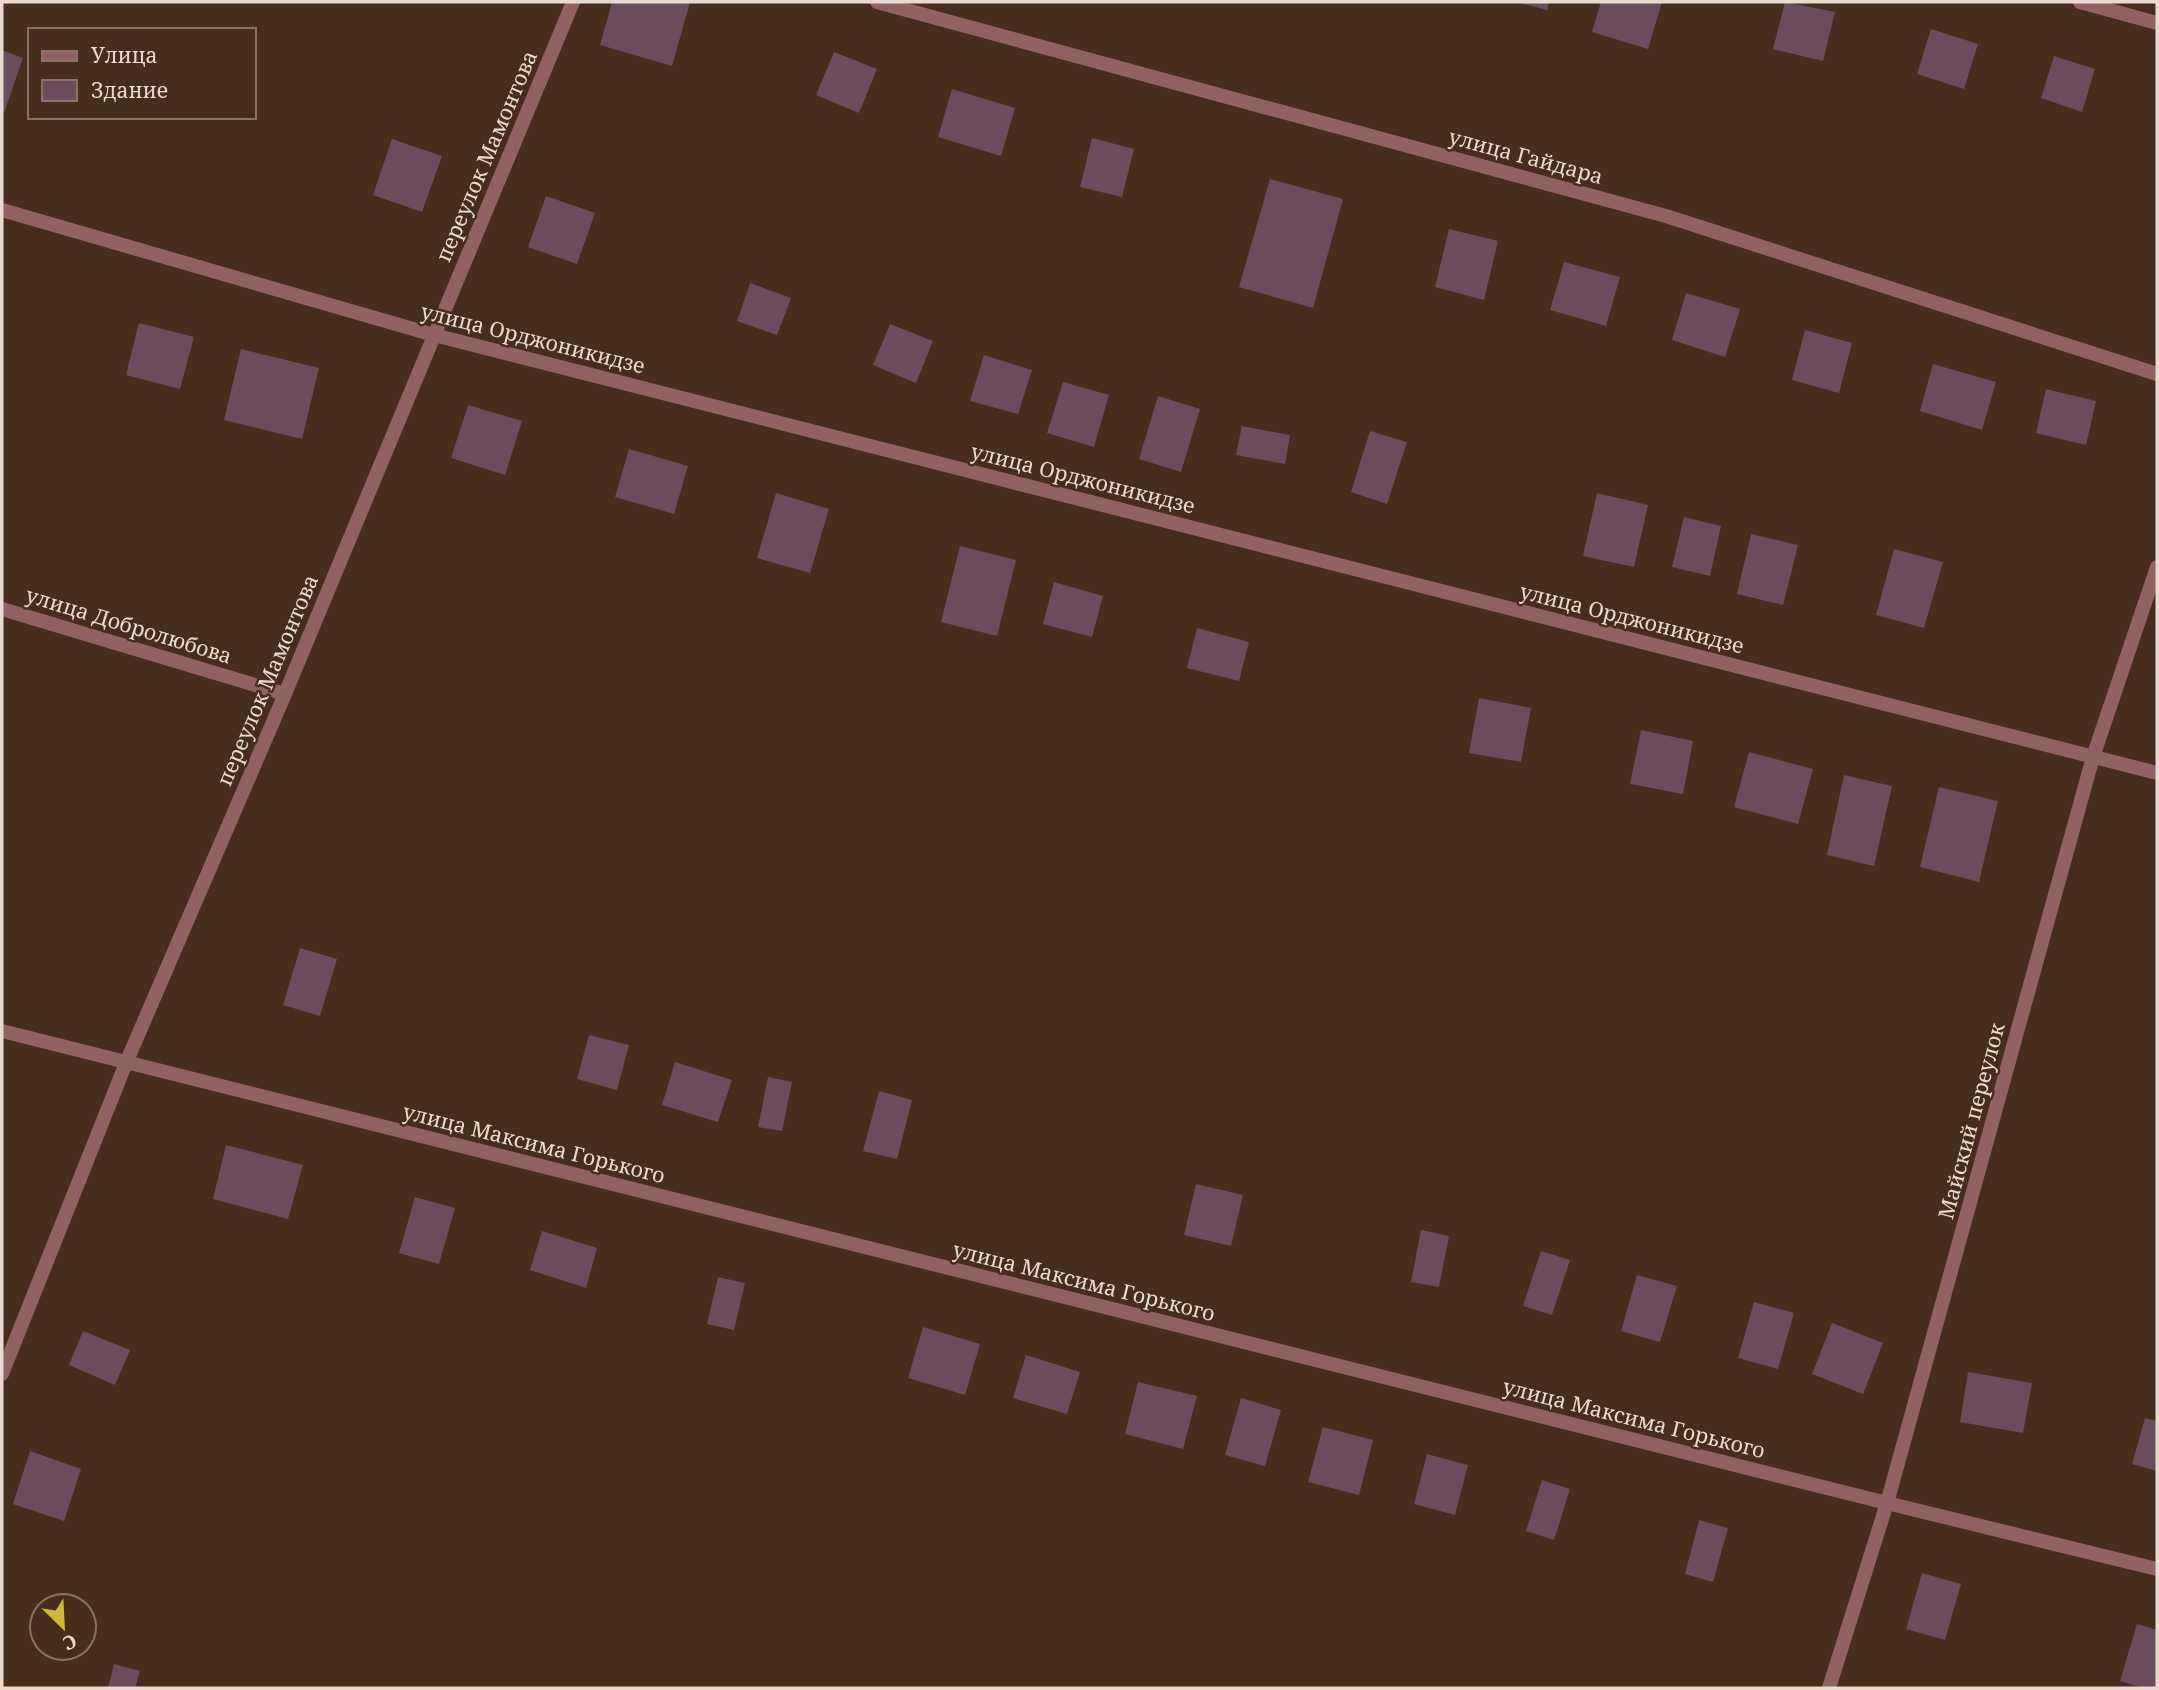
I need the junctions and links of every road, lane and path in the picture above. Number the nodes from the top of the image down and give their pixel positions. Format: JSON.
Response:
{"nodes":[{"id":1,"x":573,"y":2,"type":"edge"},
{"id":2,"x":877,"y":2,"type":"edge"},
{"id":3,"x":2080,"y":2,"type":"edge"},
{"id":4,"x":2157,"y":23,"type":"edge"},
{"id":5,"x":2,"y":210,"type":"edge"},
{"id":6,"x":434,"y":335,"type":"junction"},
{"id":7,"x":2157,"y":374,"type":"edge"},
{"id":8,"x":2157,"y":567,"type":"edge"},
{"id":9,"x":2,"y":609,"type":"edge"},
{"id":10,"x":285,"y":694,"type":"junction"},
{"id":11,"x":2093,"y":757,"type":"junction"},
{"id":12,"x":2157,"y":773,"type":"edge"},
{"id":13,"x":2,"y":1031,"type":"edge"},
{"id":14,"x":127,"y":1063,"type":"junction"},
{"id":15,"x":2,"y":1374,"type":"edge"},
{"id":16,"x":1887,"y":1503,"type":"junction"},
{"id":17,"x":2157,"y":1569,"type":"edge"},
{"id":18,"x":1829,"y":1688,"type":"edge"}],
"edges":[{"from":1,"to":6,"type":"street","name":"переулок Мамонтова"},
{"from":2,"to":7,"type":"street","name":"улица Гайдара"},
{"from":3,"to":4,"type":"street"},
{"from":5,"to":6,"type":"street","name":"улица Орджоникидзе"},
{"from":6,"to":10,"type":"street","name":"переулок Мамонтова"},
{"from":6,"to":11,"type":"street","name":"улица Орджоникидзе"},
{"from":8,"to":11,"type":"street","name":"Майский переулок"},
{"from":9,"to":10,"type":"street","name":"улица Добролюбова"},
{"from":10,"to":14,"type":"street","name":"переулок Мамонтова"},
{"from":11,"to":12,"type":"street","name":"улица Орджоникидзе"},
{"from":11,"to":16,"type":"street","name":"Майский переулок"},
{"from":13,"to":14,"type":"street","name":"улица Максима Горького"},
{"from":14,"to":15,"type":"street","name":"переулок Мамонтова"},
{"from":14,"to":16,"type":"street","name":"улица Максима Горького"},
{"from":16,"to":17,"type":"street","name":"улица Максима Горького"},
{"from":16,"to":18,"type":"street","name":"Майский переулок"}]}
